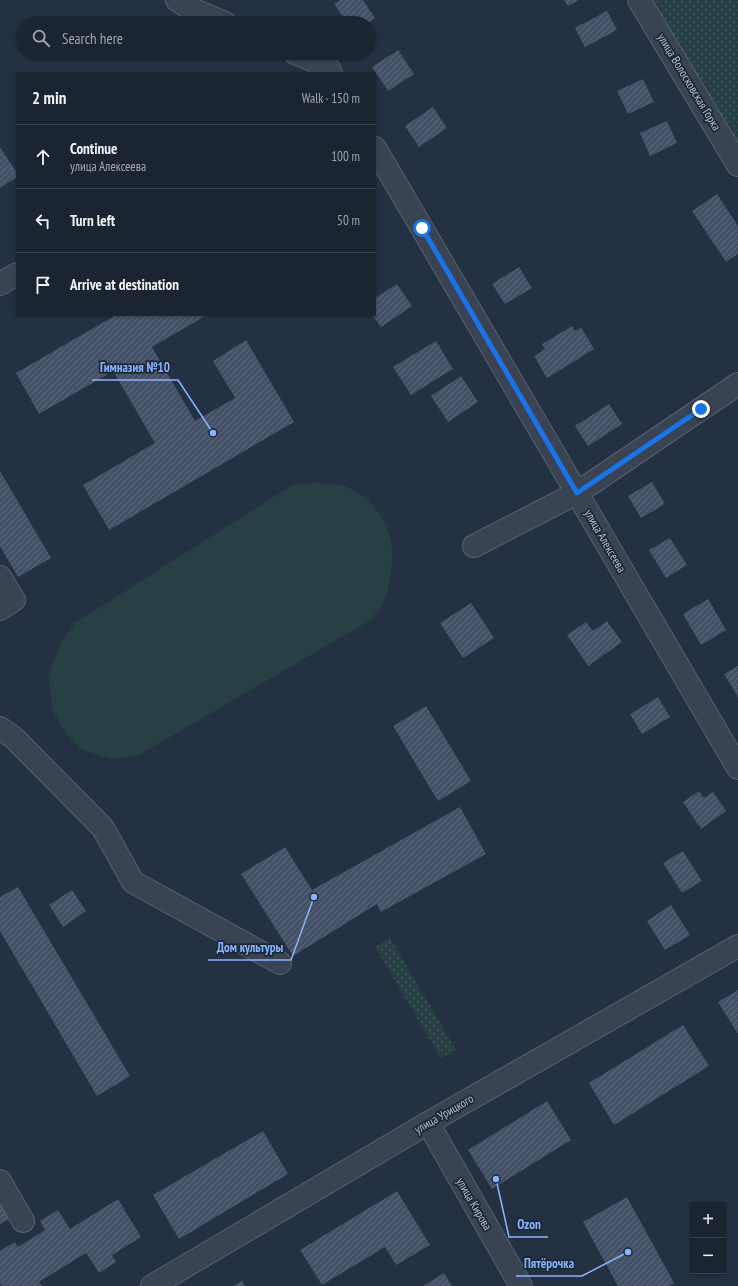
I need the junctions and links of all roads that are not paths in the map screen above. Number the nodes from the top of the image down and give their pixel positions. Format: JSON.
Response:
{"nodes":[{"id":1,"x":177,"y":0,"type":"edge"},
{"id":2,"x":639,"y":0,"type":"edge"},
{"id":3,"x":208,"y":16,"type":"edge"},
{"id":4,"x":312,"y":60,"type":"edge"},
{"id":5,"x":330,"y":72,"type":"edge"},
{"id":6,"x":376,"y":150,"type":"edge"},
{"id":7,"x":738,"y":165,"type":"edge"},
{"id":8,"x":16,"y":275,"type":"edge"},
{"id":9,"x":0,"y":284,"type":"edge"},
{"id":10,"x":738,"y":384,"type":"edge"},
{"id":11,"x":577,"y":493,"type":"junction"},
{"id":12,"x":474,"y":546,"type":"dead end"},
{"id":13,"x":0,"y":577,"type":"edge"},
{"id":14,"x":0,"y":609,"type":"edge"},
{"id":15,"x":0,"y":728,"type":"edge"},
{"id":16,"x":738,"y":768,"type":"edge"},
{"id":17,"x":738,"y":946,"type":"edge"},
{"id":18,"x":280,"y":963,"type":"dead end"},
{"id":19,"x":428,"y":1123,"type":"junction"},
{"id":20,"x":0,"y":1181,"type":"edge"},
{"id":21,"x":24,"y":1221,"type":"dead end"},
{"id":22,"x":152,"y":1286,"type":"edge"},
{"id":23,"x":521,"y":1286,"type":"edge"}],
"edges":[{"from":1,"to":3,"type":"street"},
{"from":2,"to":7,"type":"street","name":"улица Волосковская Горка"},
{"from":4,"to":5,"type":"street"},
{"from":6,"to":11,"type":"street","name":"улица Алексеева"},
{"from":8,"to":9,"type":"street"},
{"from":10,"to":11,"type":"street"},
{"from":11,"to":12,"type":"street"},
{"from":11,"to":16,"type":"street","name":"улица Алексеева"},
{"from":13,"to":14,"type":"street"},
{"from":15,"to":18,"type":"street"},
{"from":17,"to":19,"type":"street","name":"улица Урицкого"},
{"from":19,"to":22,"type":"street","name":"улица Урицкого"},
{"from":19,"to":23,"type":"street","name":"улица Кирова"},
{"from":20,"to":21,"type":"street"}]}
